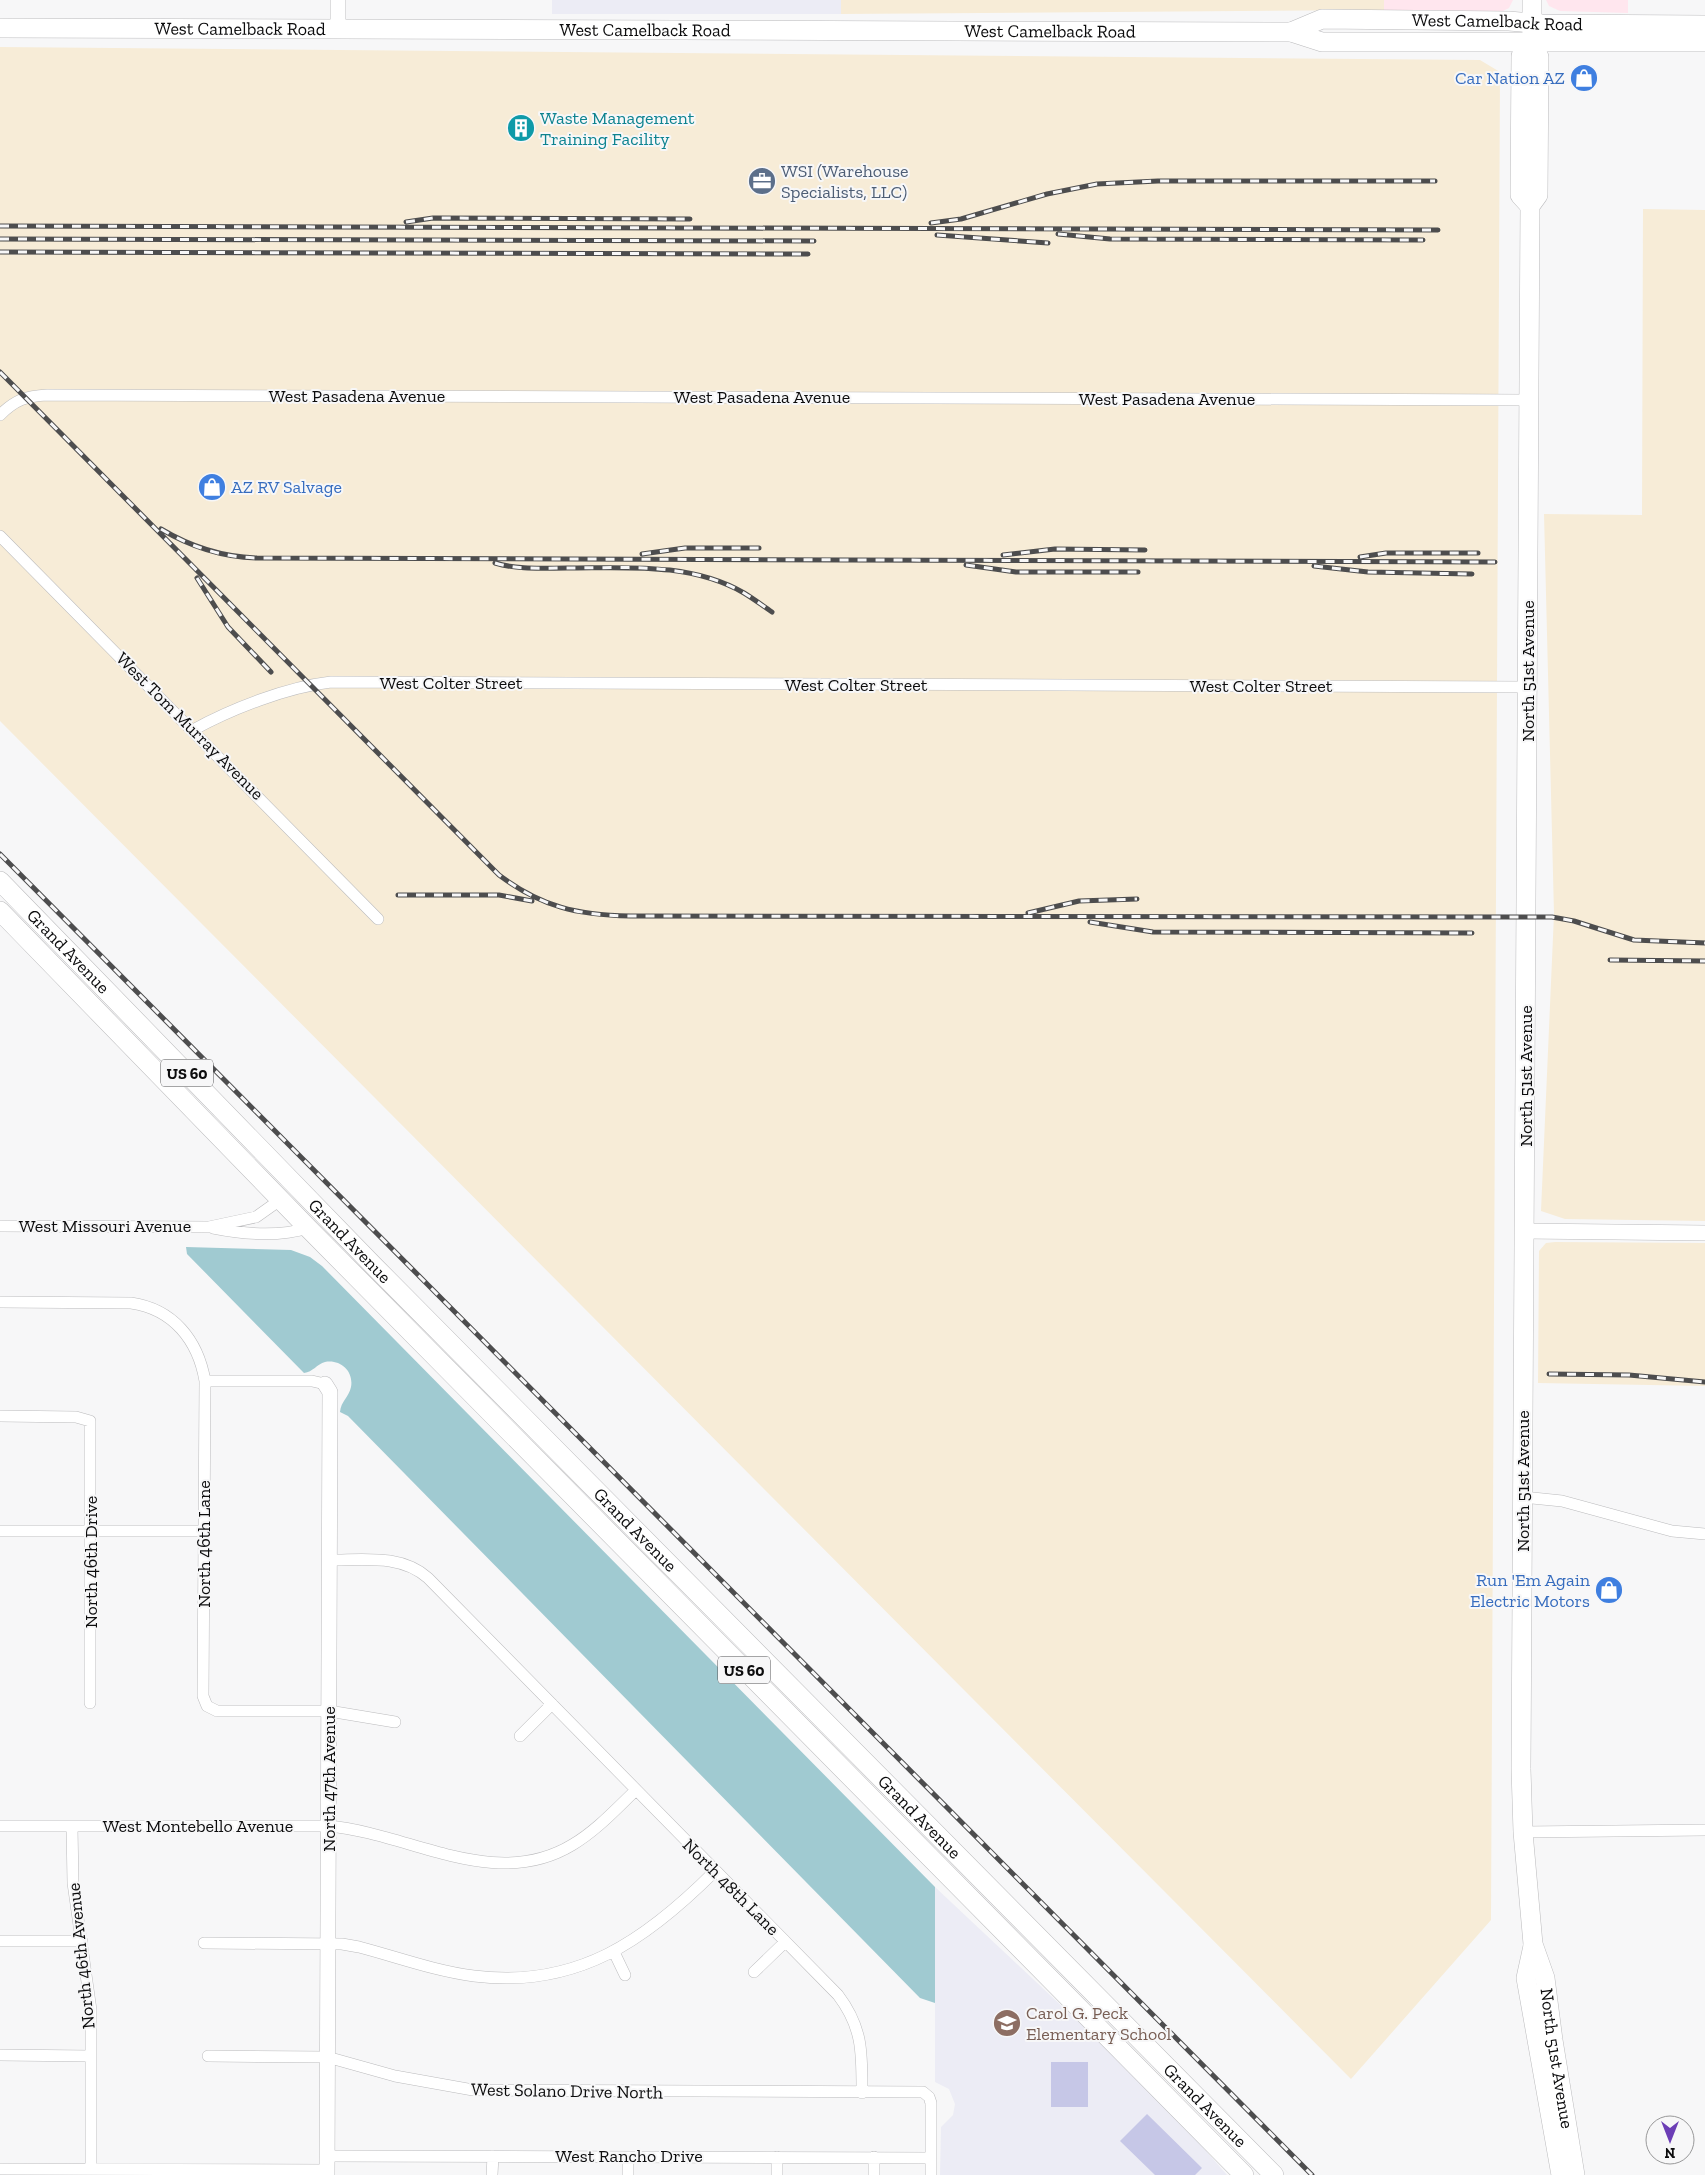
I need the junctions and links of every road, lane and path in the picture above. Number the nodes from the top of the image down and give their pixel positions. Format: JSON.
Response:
{"nodes":[{"id":1,"x":338,"y":0,"type":"edge"},
{"id":2,"x":1532,"y":0,"type":"edge"},
{"id":3,"x":1705,"y":25,"type":"edge"},
{"id":4,"x":0,"y":28,"type":"edge"},
{"id":5,"x":338,"y":29,"type":"junction"},
{"id":6,"x":1532,"y":33,"type":"junction"},
{"id":7,"x":1705,"y":42,"type":"edge"},
{"id":8,"x":1530,"y":400,"type":"junction"},
{"id":9,"x":0,"y":414,"type":"edge"},
{"id":10,"x":0,"y":536,"type":"edge"},
{"id":11,"x":1528,"y":686,"type":"junction"},
{"id":12,"x":193,"y":730,"type":"junction"},
{"id":13,"x":0,"y":881,"type":"edge"},
{"id":14,"x":0,"y":911,"type":"edge"},
{"id":15,"x":378,"y":918,"type":"dead end"},
{"id":16,"x":280,"y":1200,"type":"junction"},
{"id":17,"x":0,"y":1226,"type":"edge"},
{"id":18,"x":209,"y":1227,"type":"junction"},
{"id":19,"x":308,"y":1228,"type":"junction"},
{"id":20,"x":1525,"y":1231,"type":"junction"},
{"id":21,"x":1705,"y":1233,"type":"edge"},
{"id":22,"x":373,"y":1264,"type":"junction"},
{"id":23,"x":0,"y":1302,"type":"edge"},
{"id":24,"x":205,"y":1381,"type":"junction"},
{"id":25,"x":325,"y":1384,"type":"joint"},
{"id":26,"x":0,"y":1416,"type":"edge"},
{"id":27,"x":1523,"y":1497,"type":"junction"},
{"id":28,"x":0,"y":1531,"type":"edge"},
{"id":29,"x":91,"y":1531,"type":"junction"},
{"id":30,"x":205,"y":1531,"type":"junction"},
{"id":31,"x":1705,"y":1534,"type":"edge"},
{"id":32,"x":330,"y":1560,"type":"junction"},
{"id":33,"x":90,"y":1703,"type":"dead end"},
{"id":34,"x":552,"y":1704,"type":"junction"},
{"id":35,"x":329,"y":1711,"type":"junction"},
{"id":36,"x":394,"y":1722,"type":"dead end"},
{"id":37,"x":520,"y":1736,"type":"dead end"},
{"id":38,"x":636,"y":1790,"type":"junction"},
{"id":39,"x":0,"y":1826,"type":"edge"},
{"id":40,"x":72,"y":1826,"type":"junction"},
{"id":41,"x":328,"y":1826,"type":"junction"},
{"id":42,"x":1705,"y":1830,"type":"edge"},
{"id":43,"x":1523,"y":1832,"type":"junction"},
{"id":44,"x":715,"y":1871,"type":"junction"},
{"id":45,"x":0,"y":1941,"type":"edge"},
{"id":46,"x":82,"y":1941,"type":"junction"},
{"id":47,"x":785,"y":1942,"type":"junction"},
{"id":48,"x":204,"y":1943,"type":"dead end"},
{"id":49,"x":327,"y":1944,"type":"junction"},
{"id":50,"x":1533,"y":1944,"type":"junction"},
{"id":51,"x":614,"y":1952,"type":"junction"},
{"id":52,"x":754,"y":1972,"type":"dead end"},
{"id":53,"x":624,"y":1975,"type":"dead end"},
{"id":54,"x":0,"y":2056,"type":"edge"},
{"id":55,"x":90,"y":2056,"type":"junction"},
{"id":56,"x":208,"y":2056,"type":"dead end"},
{"id":57,"x":327,"y":2057,"type":"junction"},
{"id":58,"x":862,"y":2093,"type":"junction"},
{"id":59,"x":492,"y":2156,"type":"junction"},
{"id":60,"x":628,"y":2156,"type":"junction"},
{"id":61,"x":777,"y":2157,"type":"junction"},
{"id":62,"x":874,"y":2157,"type":"junction"},
{"id":63,"x":931,"y":2158,"type":"junction"},
{"id":64,"x":327,"y":2167,"type":"edge"},
{"id":65,"x":0,"y":2169,"type":"edge"},
{"id":66,"x":91,"y":2172,"type":"edge"},
{"id":67,"x":206,"y":2172,"type":"edge"},
{"id":68,"x":492,"y":2175,"type":"edge"},
{"id":69,"x":628,"y":2175,"type":"edge"},
{"id":70,"x":777,"y":2175,"type":"edge"},
{"id":71,"x":874,"y":2175,"type":"edge"},
{"id":72,"x":931,"y":2175,"type":"edge"},
{"id":73,"x":1244,"y":2175,"type":"edge"},
{"id":74,"x":1274,"y":2175,"type":"edge"},
{"id":75,"x":1561,"y":2175,"type":"edge"},
{"id":76,"x":1576,"y":2175,"type":"edge"}],
"edges":[{"from":1,"to":5,"type":"street"},
{"from":2,"to":6,"type":"main road","name":"North 51st Avenue"},
{"from":3,"to":6,"type":"main road","name":"West Camelback Road"},
{"from":4,"to":5,"type":"main road","name":"West Camelback Road"},
{"from":5,"to":6,"type":"main road","name":"West Camelback Road"},
{"from":6,"to":7,"type":"main road","name":"West Camelback Road"},
{"from":6,"to":8,"type":"main road","name":"North 51st Avenue"},
{"from":8,"to":9,"type":"street","name":"West Pasadena Avenue"},
{"from":8,"to":11,"type":"main road","name":"North 51st Avenue"},
{"from":10,"to":12,"type":"street","name":"West Tom Murray Avenue"},
{"from":11,"to":12,"type":"street","name":"West Colter Street"},
{"from":11,"to":20,"type":"main road","name":"North 51st Avenue"},
{"from":12,"to":15,"type":"street","name":"West Tom Murray Avenue"},
{"from":13,"to":22,"type":"main road","name":"Grand Avenue","number":"US 60"},
{"from":14,"to":16,"type":"main road","name":"Grand Avenue","number":"US 60"},
{"from":16,"to":18,"type":"street","name":"West Missouri Avenue"},
{"from":16,"to":19,"type":"main road","name":"Grand Avenue","number":"US 60"},
{"from":16,"to":22,"type":"main road"},
{"from":17,"to":18,"type":"street","name":"West Missouri Avenue"},
{"from":18,"to":19,"type":"street","name":"West Missouri Avenue"},
{"from":19,"to":73,"type":"main road","name":"Grand Avenue","number":"US 60"},
{"from":20,"to":21,"type":"street"},
{"from":20,"to":27,"type":"main road","name":"North 51st Avenue"},
{"from":22,"to":74,"type":"main road","name":"Grand Avenue","number":"US 60"},
{"from":23,"to":24,"type":"street","name":"North 46th Lane"},
{"from":24,"to":25,"type":"street"},
{"from":24,"to":30,"type":"street","name":"North 46th Lane"},
{"from":25,"to":32,"type":"street","name":"North 47th Avenue"},
{"from":26,"to":29,"type":"street","name":"North 46th Drive"},
{"from":27,"to":31,"type":"street"},
{"from":27,"to":43,"type":"main road","name":"North 51st Avenue"},
{"from":28,"to":29,"type":"street"},
{"from":29,"to":30,"type":"street"},
{"from":29,"to":33,"type":"street","name":"North 46th Drive"},
{"from":30,"to":35,"type":"street","name":"North 46th Lane"},
{"from":32,"to":34,"type":"street","name":"North 48th Lane"},
{"from":32,"to":35,"type":"street","name":"North 47th Avenue"},
{"from":34,"to":37,"type":"street"},
{"from":34,"to":38,"type":"street","name":"North 48th Lane"},
{"from":35,"to":36,"type":"street"},
{"from":35,"to":41,"type":"street","name":"North 47th Avenue"},
{"from":38,"to":41,"type":"street","name":"West Montebello Avenue"},
{"from":38,"to":44,"type":"street","name":"North 48th Lane"},
{"from":39,"to":40,"type":"street","name":"West Montebello Avenue"},
{"from":40,"to":41,"type":"street","name":"West Montebello Avenue"},
{"from":40,"to":46,"type":"street","name":"North 46th Avenue"},
{"from":41,"to":49,"type":"street","name":"North 47th Avenue"},
{"from":42,"to":43,"type":"street"},
{"from":43,"to":50,"type":"main road","name":"North 51st Avenue"},
{"from":44,"to":47,"type":"street","name":"North 48th Lane"},
{"from":44,"to":51,"type":"street"},
{"from":45,"to":46,"type":"street"},
{"from":46,"to":55,"type":"street","name":"North 46th Avenue"},
{"from":47,"to":52,"type":"street"},
{"from":47,"to":58,"type":"street","name":"North 48th Lane"},
{"from":48,"to":49,"type":"street"},
{"from":49,"to":51,"type":"street"},
{"from":49,"to":57,"type":"street","name":"North 47th Avenue"},
{"from":50,"to":75,"type":"main road","name":"North 51st Avenue"},
{"from":50,"to":76,"type":"main road","name":"North 51st Avenue"},
{"from":51,"to":53,"type":"street"},
{"from":54,"to":55,"type":"street"},
{"from":55,"to":66,"type":"street","name":"North 46th Avenue"},
{"from":56,"to":57,"type":"street","name":"West Solano Drive North"},
{"from":57,"to":58,"type":"street","name":"West Solano Drive North"},
{"from":57,"to":64,"type":"street","name":"North 47th Avenue"},
{"from":58,"to":63,"type":"street","name":"West Solano Drive North"},
{"from":59,"to":60,"type":"street","name":"West Rancho Drive"},
{"from":59,"to":64,"type":"street","name":"West Rancho Drive"},
{"from":59,"to":68,"type":"street"},
{"from":60,"to":61,"type":"street","name":"West Rancho Drive"},
{"from":60,"to":69,"type":"street"},
{"from":61,"to":62,"type":"street","name":"West Rancho Drive"},
{"from":61,"to":70,"type":"street"},
{"from":62,"to":63,"type":"street","name":"West Rancho Drive"},
{"from":62,"to":71,"type":"street"},
{"from":63,"to":72,"type":"street"},
{"from":64,"to":67,"type":"street","name":"West Rancho Drive"},
{"from":65,"to":66,"type":"street","name":"West Rancho Drive"},
{"from":66,"to":67,"type":"street","name":"West Rancho Drive"}]}
